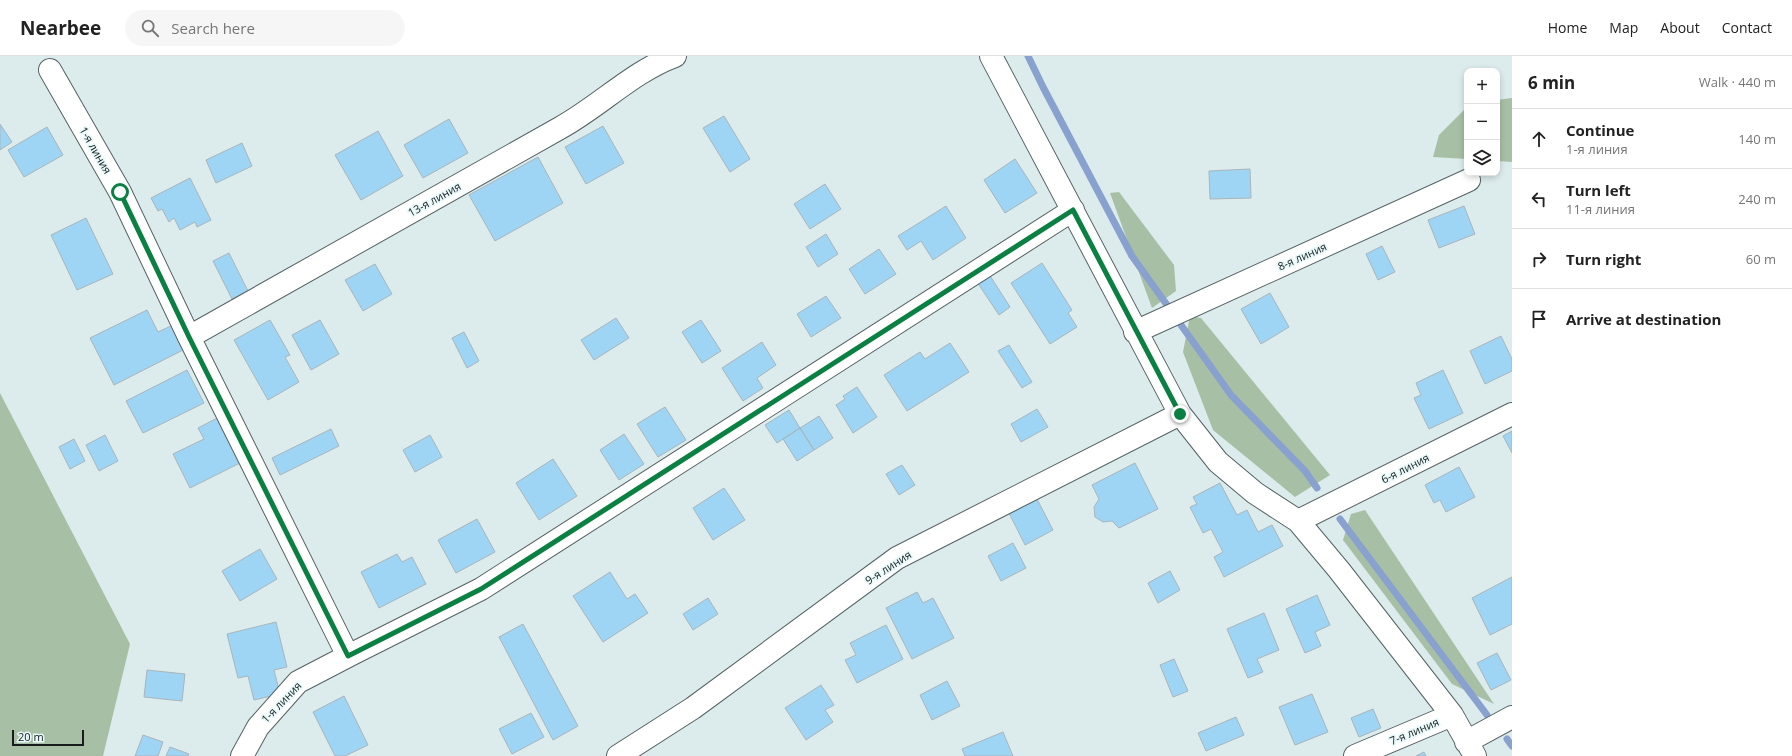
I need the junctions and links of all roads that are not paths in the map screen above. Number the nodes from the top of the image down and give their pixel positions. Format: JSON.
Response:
{"nodes":[{"id":1,"x":675,"y":56,"type":"edge"},
{"id":2,"x":991,"y":56,"type":"edge"},
{"id":3,"x":50,"y":70,"type":"dead end"},
{"id":4,"x":1469,"y":180,"type":"dead end"},
{"id":5,"x":1073,"y":210,"type":"junction"},
{"id":6,"x":1135,"y":332,"type":"junction"},
{"id":7,"x":189,"y":337,"type":"junction"},
{"id":8,"x":1180,"y":414,"type":"junction"},
{"id":9,"x":1512,"y":414,"type":"edge"},
{"id":10,"x":1298,"y":522,"type":"junction"},
{"id":11,"x":348,"y":656,"type":"junction"},
{"id":12,"x":1452,"y":715,"type":"junction"},
{"id":13,"x":1512,"y":717,"type":"edge"},
{"id":14,"x":1471,"y":749,"type":"edge"},
{"id":15,"x":242,"y":756,"type":"edge"},
{"id":16,"x":618,"y":756,"type":"edge"},
{"id":17,"x":1355,"y":756,"type":"edge"}],
"edges":[{"from":1,"to":7,"type":"street","name":"13-я линия"},
{"from":2,"to":5,"type":"street"},
{"from":3,"to":7,"type":"street","name":"1-я линия"},
{"from":4,"to":6,"type":"street","name":"8-я линия"},
{"from":5,"to":6,"type":"street"},
{"from":5,"to":11,"type":"street"},
{"from":6,"to":8,"type":"street"},
{"from":7,"to":11,"type":"street","name":"1-я линия"},
{"from":8,"to":10,"type":"street"},
{"from":8,"to":16,"type":"street","name":"9-я линия"},
{"from":9,"to":10,"type":"street","name":"6-я линия"},
{"from":10,"to":12,"type":"street"},
{"from":11,"to":15,"type":"street","name":"1-я линия"},
{"from":12,"to":14,"type":"street"},
{"from":12,"to":17,"type":"street","name":"7-я линия"},
{"from":13,"to":14,"type":"street"}]}
